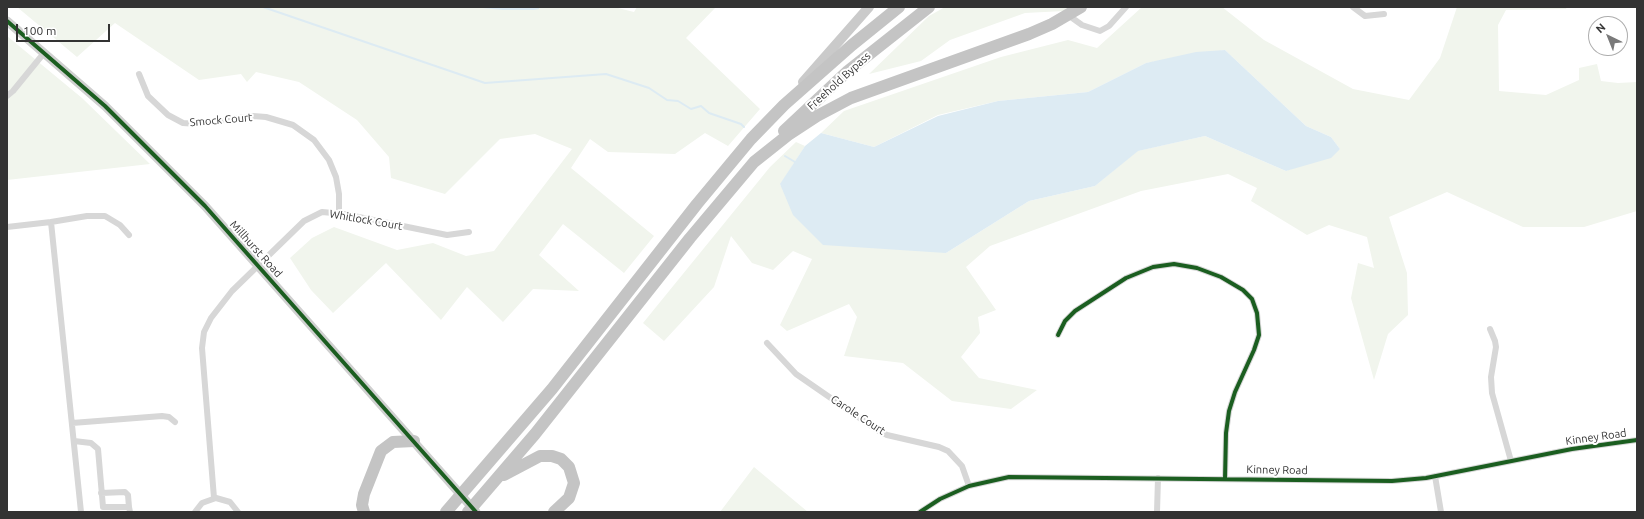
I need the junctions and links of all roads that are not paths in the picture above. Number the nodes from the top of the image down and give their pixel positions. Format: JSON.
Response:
{"nodes":[{"id":1,"x":869,"y":7,"type":"edge"},
{"id":2,"x":899,"y":7,"type":"edge"},
{"id":3,"x":929,"y":7,"type":"edge"},
{"id":4,"x":1081,"y":7,"type":"edge"},
{"id":5,"x":1126,"y":7,"type":"edge"},
{"id":6,"x":1353,"y":7,"type":"edge"},
{"id":7,"x":1384,"y":14,"type":"dead end"},
{"id":8,"x":1068,"y":15,"type":"junction"},
{"id":9,"x":7,"y":21,"type":"edge"},
{"id":10,"x":44,"y":53,"type":"junction"},
{"id":11,"x":139,"y":74,"type":"dead end"},
{"id":12,"x":7,"y":96,"type":"edge"},
{"id":13,"x":784,"y":105,"type":"junction"},
{"id":14,"x":754,"y":162,"type":"junction"},
{"id":15,"x":338,"y":213,"type":"junction"},
{"id":16,"x":51,"y":222,"type":"junction"},
{"id":17,"x":7,"y":227,"type":"edge"},
{"id":18,"x":469,"y":232,"type":"dead end"},
{"id":19,"x":129,"y":235,"type":"dead end"},
{"id":20,"x":258,"y":265,"type":"junction"},
{"id":21,"x":1490,"y":329,"type":"dead end"},
{"id":22,"x":1058,"y":335,"type":"dead end"},
{"id":23,"x":767,"y":343,"type":"dead end"},
{"id":24,"x":175,"y":422,"type":"dead end"},
{"id":25,"x":72,"y":423,"type":"junction"},
{"id":26,"x":1637,"y":440,"type":"edge"},
{"id":27,"x":414,"y":441,"type":"junction"},
{"id":28,"x":74,"y":442,"type":"junction"},
{"id":29,"x":1511,"y":461,"type":"junction"},
{"id":30,"x":1435,"y":476,"type":"junction"},
{"id":31,"x":1158,"y":478,"type":"junction"},
{"id":32,"x":1225,"y":479,"type":"junction"},
{"id":33,"x":496,"y":480,"type":"junction"},
{"id":34,"x":969,"y":486,"type":"junction"},
{"id":35,"x":101,"y":493,"type":"junction"},
{"id":36,"x":462,"y":495,"type":"junction"},
{"id":37,"x":214,"y":498,"type":"junction"},
{"id":38,"x":130,"y":509,"type":"edge"},
{"id":39,"x":472,"y":511,"type":"edge"},
{"id":40,"x":81,"y":512,"type":"edge"},
{"id":41,"x":195,"y":512,"type":"edge"},
{"id":42,"x":238,"y":512,"type":"edge"},
{"id":43,"x":364,"y":512,"type":"edge"},
{"id":44,"x":446,"y":512,"type":"edge"},
{"id":45,"x":554,"y":512,"type":"edge"},
{"id":46,"x":920,"y":512,"type":"edge"},
{"id":47,"x":1157,"y":512,"type":"edge"},
{"id":48,"x":1441,"y":512,"type":"edge"}],
"edges":[{"from":1,"to":13,"type":"main road"},
{"from":2,"to":13,"type":"highway","name":"Freehold Bypass"},
{"from":3,"to":14,"type":"highway","name":"Freehold Bypass"},
{"from":4,"to":8,"type":"highway"},
{"from":5,"to":8,"type":"street"},
{"from":6,"to":7,"type":"street"},
{"from":8,"to":14,"type":"highway"},
{"from":9,"to":10,"type":"street","name":"Millhurst Road"},
{"from":10,"to":12,"type":"street"},
{"from":10,"to":20,"type":"street","name":"Millhurst Road"},
{"from":11,"to":15,"type":"street","name":"Smock Court"},
{"from":13,"to":36,"type":"highway","name":"Freehold Bypass"},
{"from":14,"to":33,"type":"highway"},
{"from":15,"to":18,"type":"street","name":"Whitlock Court"},
{"from":15,"to":20,"type":"street","name":"Whitlock Court"},
{"from":16,"to":17,"type":"street"},
{"from":16,"to":19,"type":"street"},
{"from":16,"to":25,"type":"street"},
{"from":20,"to":27,"type":"street","name":"Millhurst Road"},
{"from":20,"to":37,"type":"street","name":"Whitlock Court"},
{"from":21,"to":29,"type":"street"},
{"from":22,"to":32,"type":"street"},
{"from":23,"to":34,"type":"street","name":"Carole Court"},
{"from":24,"to":25,"type":"street"},
{"from":25,"to":28,"type":"street"},
{"from":26,"to":29,"type":"street","name":"Kinney Road"},
{"from":27,"to":36,"type":"street","name":"Millhurst Road"},
{"from":27,"to":43,"type":"highway"},
{"from":28,"to":35,"type":"street"},
{"from":28,"to":40,"type":"street"},
{"from":29,"to":30,"type":"street","name":"Kinney Road"},
{"from":30,"to":32,"type":"street","name":"Kinney Road"},
{"from":30,"to":48,"type":"street"},
{"from":31,"to":32,"type":"street","name":"Kinney Road"},
{"from":31,"to":34,"type":"street","name":"Kinney Road"},
{"from":31,"to":47,"type":"street"},
{"from":33,"to":39,"type":"highway"},
{"from":33,"to":45,"type":"highway"},
{"from":34,"to":46,"type":"street","name":"Kinney Road"},
{"from":35,"to":38,"type":"street"},
{"from":35,"to":38,"type":"street"},
{"from":36,"to":39,"type":"street","name":"Millhurst Road"},
{"from":36,"to":44,"type":"highway","name":"Freehold Bypass"},
{"from":37,"to":41,"type":"street"},
{"from":37,"to":42,"type":"street"}]}
